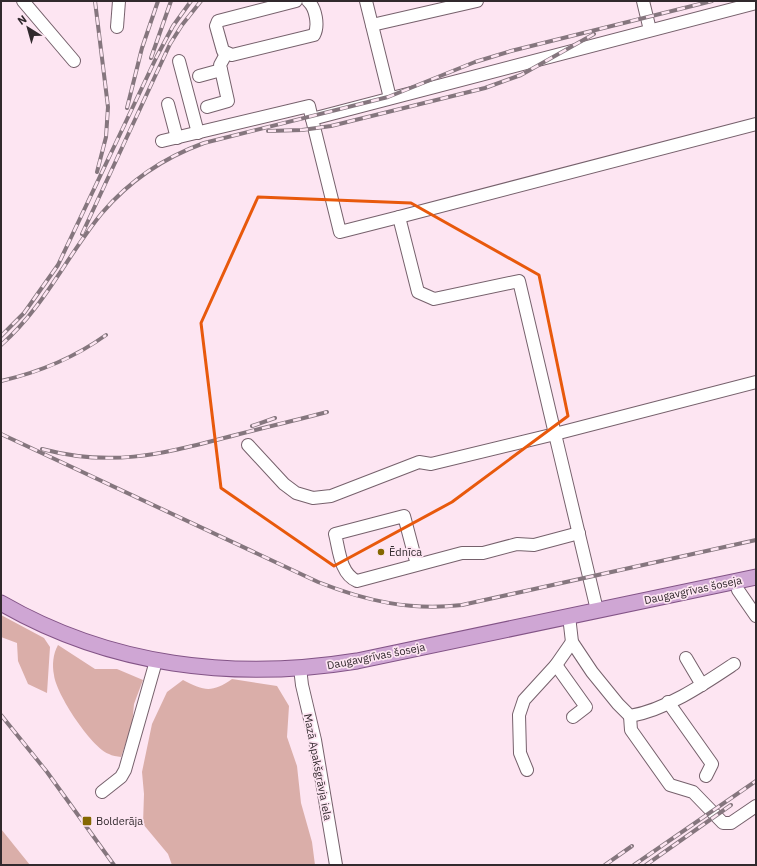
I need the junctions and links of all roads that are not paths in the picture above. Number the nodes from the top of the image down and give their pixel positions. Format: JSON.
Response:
{"nodes":[{"id":1,"x":23,"y":1,"type":"edge"},
{"id":2,"x":119,"y":1,"type":"edge"},
{"id":3,"x":296,"y":1,"type":"edge"},
{"id":4,"x":308,"y":1,"type":"edge"},
{"id":5,"x":366,"y":1,"type":"edge"},
{"id":6,"x":477,"y":1,"type":"edge"},
{"id":7,"x":643,"y":1,"type":"edge"},
{"id":8,"x":756,"y":2,"type":"edge"},
{"id":9,"x":724,"y":6,"type":"edge"},
{"id":10,"x":372,"y":25,"type":"junction"},
{"id":11,"x":118,"y":27,"type":"dead end"},
{"id":12,"x":650,"y":30,"type":"junction"},
{"id":13,"x":326,"y":31,"type":"dead end"},
{"id":14,"x":314,"y":35,"type":"junction"},
{"id":15,"x":226,"y":54,"type":"junction"},
{"id":16,"x":74,"y":61,"type":"dead end"},
{"id":17,"x":180,"y":61,"type":"dead end"},
{"id":18,"x":221,"y":70,"type":"junction"},
{"id":19,"x":199,"y":76,"type":"dead end"},
{"id":20,"x":390,"y":98,"type":"junction"},
{"id":21,"x":168,"y":104,"type":"dead end"},
{"id":22,"x":207,"y":107,"type":"dead end"},
{"id":23,"x":312,"y":119,"type":"junction"},
{"id":24,"x":756,"y":124,"type":"edge"},
{"id":25,"x":198,"y":133,"type":"junction"},
{"id":26,"x":177,"y":138,"type":"junction"},
{"id":27,"x":162,"y":141,"type":"dead end"},
{"id":28,"x":399,"y":217,"type":"junction"},
{"id":29,"x":756,"y":382,"type":"edge"},
{"id":30,"x":555,"y":434,"type":"junction"},
{"id":31,"x":248,"y":445,"type":"dead end"},
{"id":32,"x":579,"y":534,"type":"junction"},
{"id":33,"x":417,"y":565,"type":"junction"},
{"id":34,"x":756,"y":577,"type":"edge"},
{"id":35,"x":736,"y":581,"type":"junction"},
{"id":36,"x":1,"y":602,"type":"edge"},
{"id":37,"x":597,"y":610,"type":"junction"},
{"id":38,"x":569,"y":616,"type":"junction"},
{"id":39,"x":756,"y":616,"type":"edge"},
{"id":40,"x":572,"y":642,"type":"junction"},
{"id":41,"x":686,"y":658,"type":"dead end"},
{"id":42,"x":156,"y":661,"type":"junction"},
{"id":43,"x":734,"y":664,"type":"dead end"},
{"id":44,"x":556,"y":665,"type":"junction"},
{"id":45,"x":300,"y":668,"type":"junction"},
{"id":46,"x":702,"y":685,"type":"junction"},
{"id":47,"x":668,"y":702,"type":"junction"},
{"id":48,"x":630,"y":716,"type":"junction"},
{"id":49,"x":573,"y":717,"type":"dead end"},
{"id":50,"x":527,"y":770,"type":"dead end"},
{"id":51,"x":706,"y":776,"type":"dead end"},
{"id":52,"x":102,"y":792,"type":"dead end"},
{"id":53,"x":756,"y":806,"type":"edge"},
{"id":54,"x":336,"y":865,"type":"edge"}],
"edges":[{"from":1,"to":16,"type":"street"},
{"from":2,"to":11,"type":"street"},
{"from":3,"to":15,"type":"street"},
{"from":4,"to":14,"type":"street"},
{"from":5,"to":10,"type":"street"},
{"from":6,"to":10,"type":"street"},
{"from":7,"to":12,"type":"street"},
{"from":8,"to":9,"type":"street"},
{"from":9,"to":12,"type":"street"},
{"from":10,"to":20,"type":"street"},
{"from":12,"to":20,"type":"street"},
{"from":13,"to":14,"type":"street"},
{"from":14,"to":15,"type":"street"},
{"from":15,"to":18,"type":"street"},
{"from":17,"to":25,"type":"street"},
{"from":18,"to":19,"type":"street"},
{"from":18,"to":22,"type":"street"},
{"from":20,"to":23,"type":"street"},
{"from":21,"to":26,"type":"street"},
{"from":23,"to":25,"type":"street"},
{"from":23,"to":28,"type":"street"},
{"from":24,"to":28,"type":"street"},
{"from":25,"to":26,"type":"street"},
{"from":26,"to":27,"type":"street"},
{"from":28,"to":30,"type":"street"},
{"from":29,"to":30,"type":"street"},
{"from":30,"to":31,"type":"street"},
{"from":30,"to":32,"type":"street"},
{"from":32,"to":33,"type":"street"},
{"from":32,"to":37,"type":"street"},
{"from":33,"to":33,"type":"street"},
{"from":34,"to":35,"type":"main road","name":"Daugavgrīvas šoseja"},
{"from":35,"to":37,"type":"main road","name":"Daugavgrīvas šoseja"},
{"from":35,"to":39,"type":"street"},
{"from":36,"to":42,"type":"main road","name":"Daugavgrīvas šoseja"},
{"from":37,"to":38,"type":"main road","name":"Daugavgrīvas šoseja"},
{"from":38,"to":40,"type":"street"},
{"from":38,"to":45,"type":"main road","name":"Daugavgrīvas šoseja"},
{"from":40,"to":44,"type":"street"},
{"from":40,"to":48,"type":"street"},
{"from":41,"to":46,"type":"street"},
{"from":42,"to":45,"type":"main road","name":"Daugavgrīvas šoseja"},
{"from":42,"to":52,"type":"street"},
{"from":43,"to":46,"type":"street"},
{"from":44,"to":49,"type":"street"},
{"from":44,"to":50,"type":"street"},
{"from":45,"to":54,"type":"street","name":"Mazā Apakšgrāvja iela"},
{"from":46,"to":47,"type":"street"},
{"from":47,"to":48,"type":"street"},
{"from":47,"to":51,"type":"street"},
{"from":48,"to":53,"type":"street"}]}
